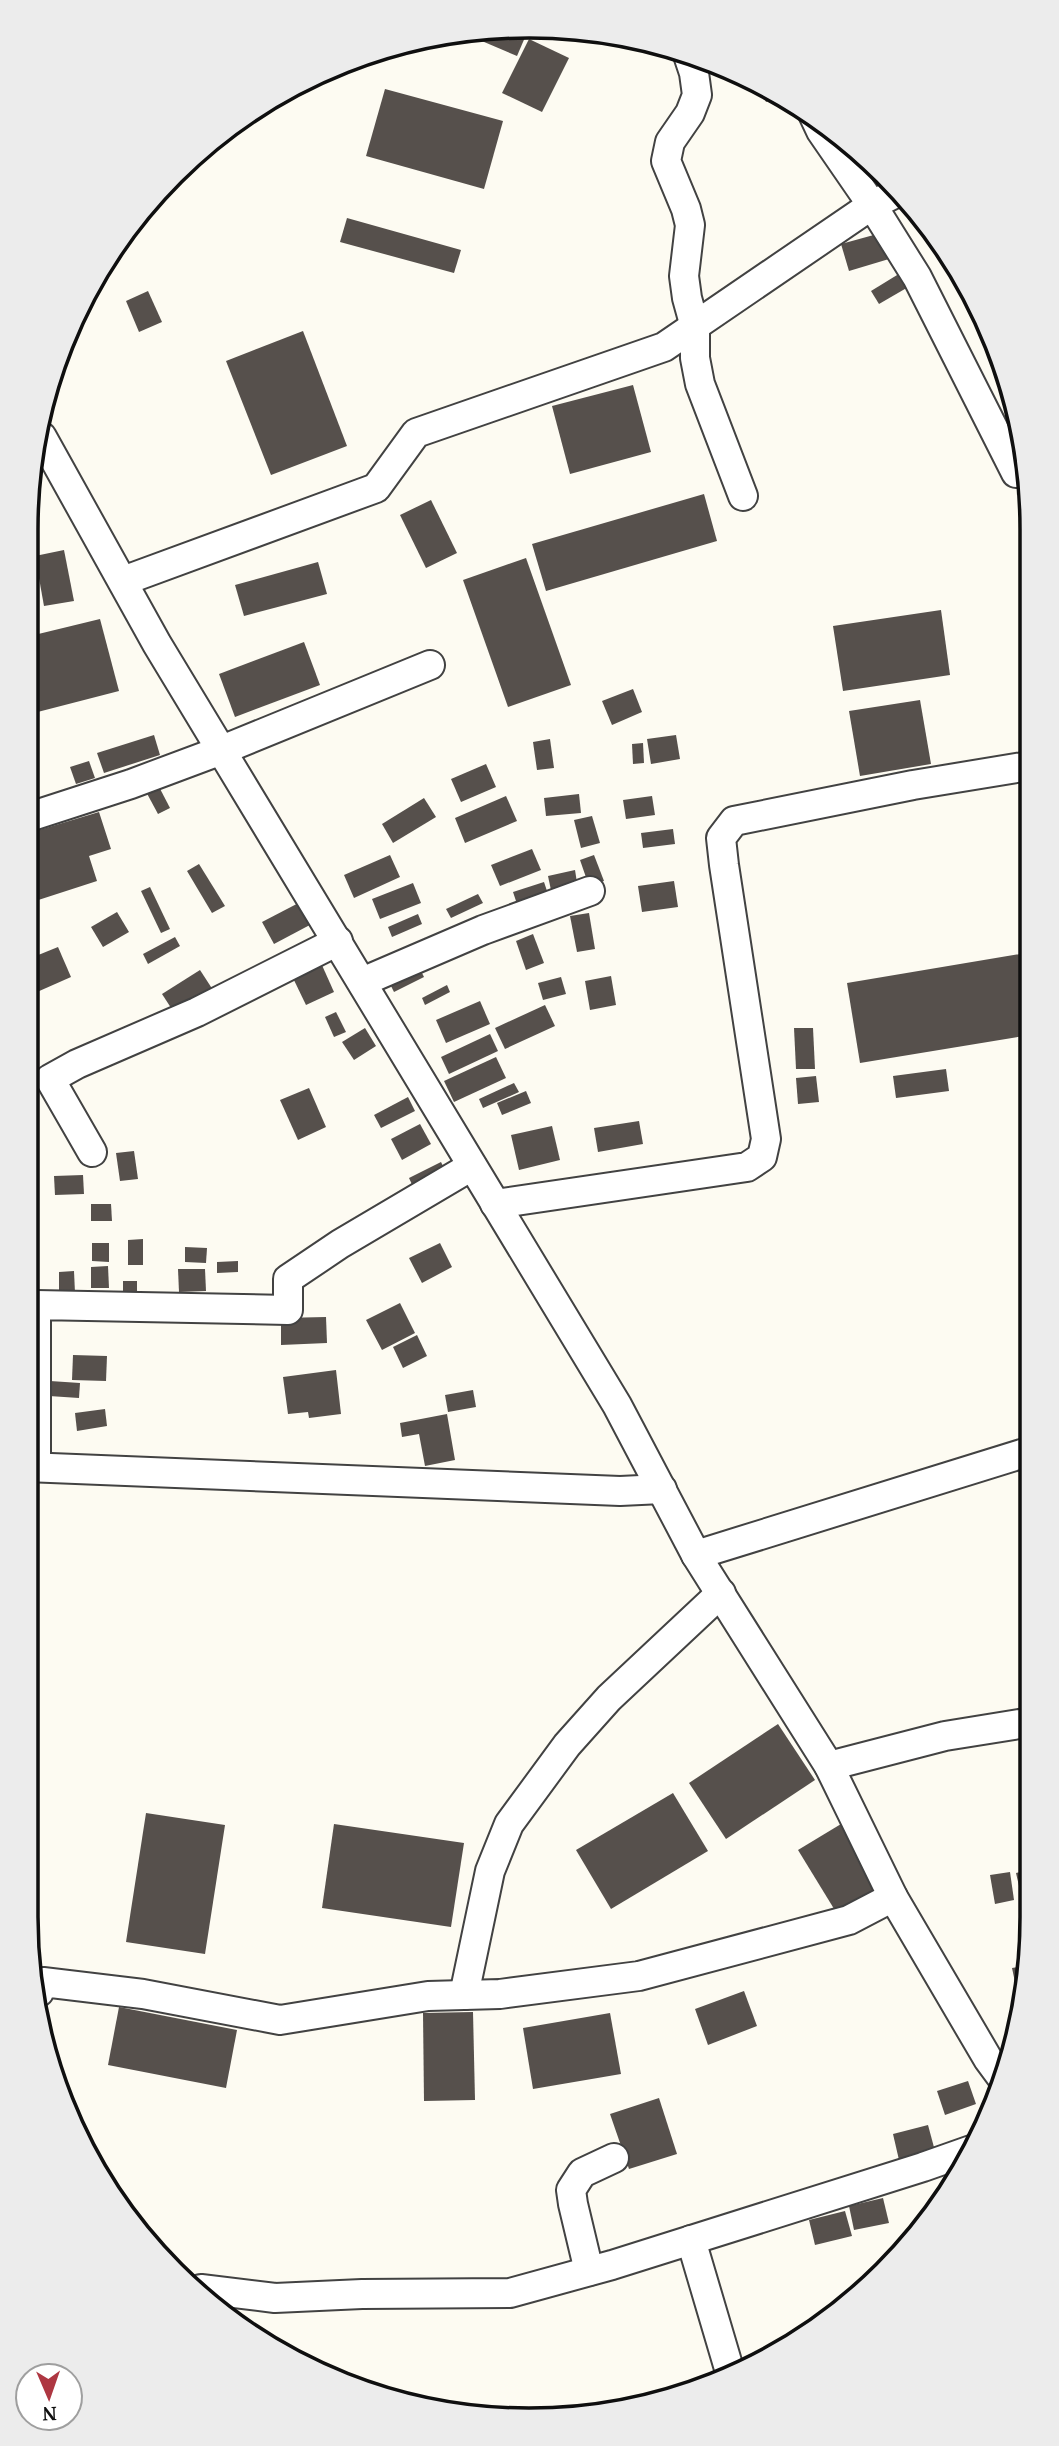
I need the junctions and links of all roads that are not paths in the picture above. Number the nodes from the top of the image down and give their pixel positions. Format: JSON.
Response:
{"nodes":[{"id":1,"x":692,"y":67,"type":"edge"},
{"id":2,"x":833,"y":144,"type":"edge"},
{"id":3,"x":884,"y":199,"type":"edge"},
{"id":4,"x":695,"y":327,"type":"junction"},
{"id":5,"x":46,"y":446,"type":"edge"},
{"id":6,"x":1017,"y":473,"type":"edge"},
{"id":7,"x":743,"y":496,"type":"dead end"},
{"id":8,"x":123,"y":581,"type":"junction"},
{"id":9,"x":430,"y":665,"type":"dead end"},
{"id":10,"x":222,"y":750,"type":"junction"},
{"id":11,"x":1020,"y":767,"type":"edge"},
{"id":12,"x":38,"y":814,"type":"edge"},
{"id":13,"x":590,"y":891,"type":"dead end"},
{"id":14,"x":338,"y":941,"type":"junction"},
{"id":15,"x":362,"y":982,"type":"junction"},
{"id":16,"x":92,"y":1152,"type":"dead end"},
{"id":17,"x":472,"y":1167,"type":"junction"},
{"id":18,"x":495,"y":1204,"type":"junction"},
{"id":19,"x":38,"y":1305,"type":"edge"},
{"id":20,"x":1020,"y":1454,"type":"edge"},
{"id":21,"x":38,"y":1467,"type":"edge"},
{"id":22,"x":662,"y":1489,"type":"junction"},
{"id":23,"x":696,"y":1555,"type":"junction"},
{"id":24,"x":721,"y":1593,"type":"junction"},
{"id":25,"x":1020,"y":1723,"type":"edge"},
{"id":26,"x":829,"y":1766,"type":"junction"},
{"id":27,"x":893,"y":1896,"type":"junction"},
{"id":28,"x":43,"y":1982,"type":"edge"},
{"id":29,"x":464,"y":1995,"type":"junction"},
{"id":30,"x":999,"y":2060,"type":"edge"},
{"id":31,"x":959,"y":2155,"type":"edge"},
{"id":32,"x":614,"y":2158,"type":"dead end"},
{"id":33,"x":691,"y":2240,"type":"junction"},
{"id":34,"x":589,"y":2271,"type":"junction"},
{"id":35,"x":219,"y":2296,"type":"edge"},
{"id":36,"x":728,"y":2365,"type":"edge"}],
"edges":[{"from":1,"to":4,"type":"street"},
{"from":2,"to":3,"type":"street"},
{"from":3,"to":4,"type":"street"},
{"from":3,"to":6,"type":"street"},
{"from":4,"to":7,"type":"street"},
{"from":4,"to":8,"type":"street"},
{"from":5,"to":8,"type":"street"},
{"from":8,"to":10,"type":"street"},
{"from":9,"to":10,"type":"street"},
{"from":10,"to":12,"type":"street"},
{"from":10,"to":14,"type":"street"},
{"from":11,"to":18,"type":"street"},
{"from":13,"to":15,"type":"street"},
{"from":14,"to":15,"type":"street"},
{"from":14,"to":16,"type":"street"},
{"from":15,"to":17,"type":"street"},
{"from":17,"to":18,"type":"street"},
{"from":17,"to":19,"type":"street"},
{"from":18,"to":22,"type":"street"},
{"from":20,"to":23,"type":"street"},
{"from":21,"to":22,"type":"street"},
{"from":22,"to":23,"type":"street"},
{"from":23,"to":24,"type":"street"},
{"from":24,"to":26,"type":"street"},
{"from":24,"to":29,"type":"street"},
{"from":25,"to":26,"type":"street"},
{"from":26,"to":27,"type":"street"},
{"from":27,"to":29,"type":"street"},
{"from":27,"to":30,"type":"street"},
{"from":28,"to":29,"type":"street"},
{"from":31,"to":33,"type":"street"},
{"from":32,"to":34,"type":"street"},
{"from":33,"to":34,"type":"street"},
{"from":33,"to":36,"type":"street"},
{"from":34,"to":35,"type":"street"}]}
